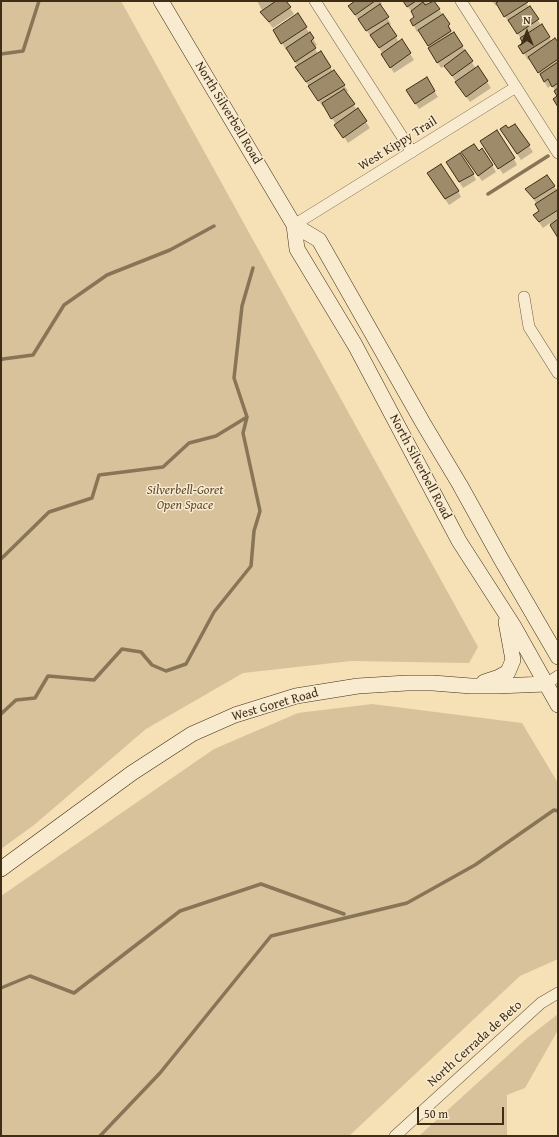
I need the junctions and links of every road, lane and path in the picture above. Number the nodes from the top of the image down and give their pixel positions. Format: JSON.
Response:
{"nodes":[{"id":1,"x":161,"y":1,"type":"edge"},
{"id":2,"x":315,"y":1,"type":"edge"},
{"id":3,"x":461,"y":1,"type":"edge"},
{"id":4,"x":516,"y":87,"type":"junction"},
{"id":5,"x":412,"y":152,"type":"junction"},
{"id":6,"x":558,"y":153,"type":"edge"},
{"id":7,"x":294,"y":224,"type":"junction"},
{"id":8,"x":524,"y":297,"type":"dead end"},
{"id":9,"x":558,"y":373,"type":"edge"},
{"id":10,"x":503,"y":609,"type":"junction"},
{"id":11,"x":558,"y":657,"type":"edge"},
{"id":12,"x":554,"y":681,"type":"edge"},
{"id":13,"x":471,"y":686,"type":"junction"},
{"id":14,"x":558,"y":705,"type":"edge"},
{"id":15,"x":1,"y":869,"type":"edge"},
{"id":16,"x":558,"y":993,"type":"edge"},
{"id":17,"x":395,"y":1136,"type":"edge"}],
"edges":[{"from":1,"to":7,"type":"main road","name":"North Silverbell Road"},
{"from":2,"to":5,"type":"street"},
{"from":3,"to":4,"type":"street"},
{"from":4,"to":5,"type":"street","name":"West Kippy Trail"},
{"from":4,"to":6,"type":"street"},
{"from":5,"to":7,"type":"street","name":"West Kippy Trail"},
{"from":7,"to":10,"type":"main road","name":"North Silverbell Road"},
{"from":7,"to":11,"type":"main road","name":"North Silverbell Road"},
{"from":8,"to":9,"type":"street"},
{"from":10,"to":12,"type":"main road","name":"North Silverbell Road"},
{"from":10,"to":13,"type":"main road"},
{"from":12,"to":13,"type":"main road","name":"West Goret Road"},
{"from":12,"to":14,"type":"main road","name":"North Silverbell Road"},
{"from":13,"to":15,"type":"main road","name":"West Goret Road"},
{"from":16,"to":17,"type":"street","name":"North Cerrada de Beto"}]}
